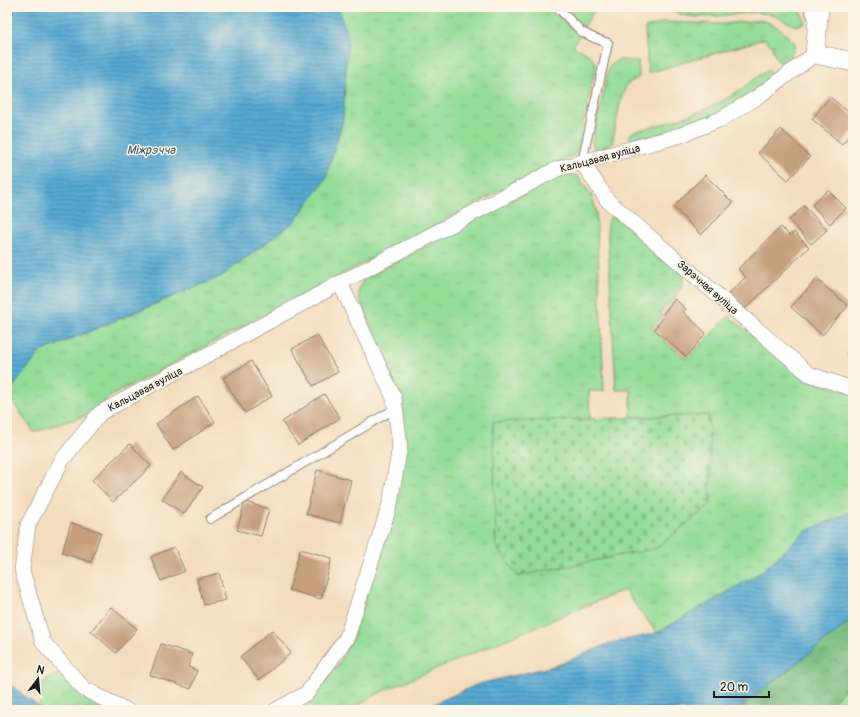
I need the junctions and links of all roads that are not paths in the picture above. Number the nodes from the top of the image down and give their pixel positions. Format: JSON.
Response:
{"nodes":[{"id":1,"x":557,"y":7,"type":"edge"},
{"id":2,"x":808,"y":7,"type":"edge"},
{"id":3,"x":819,"y":7,"type":"edge"},
{"id":4,"x":817,"y":30,"type":"junction"},
{"id":5,"x":815,"y":54,"type":"junction"},
{"id":6,"x":853,"y":62,"type":"edge"},
{"id":7,"x":582,"y":162,"type":"junction"},
{"id":8,"x":340,"y":283,"type":"junction"},
{"id":9,"x":853,"y":389,"type":"edge"},
{"id":10,"x":396,"y":408,"type":"junction"},
{"id":11,"x":210,"y":519,"type":"dead end"},
{"id":12,"x":126,"y":710,"type":"edge"},
{"id":13,"x":276,"y":710,"type":"edge"}],
"edges":[{"from":1,"to":7,"type":"lane"},
{"from":2,"to":4,"type":"lane"},
{"from":3,"to":4,"type":"street"},
{"from":4,"to":5,"type":"street"},
{"from":5,"to":6,"type":"street"},
{"from":5,"to":7,"type":"street","name":"Кальцавая вуліца"},
{"from":7,"to":8,"type":"street","name":"Кальцавая вуліца"},
{"from":7,"to":9,"type":"street","name":"Зарэчная вуліца"},
{"from":8,"to":10,"type":"street"},
{"from":8,"to":12,"type":"street","name":"Кальцавая вуліца"},
{"from":10,"to":11,"type":"lane"},
{"from":10,"to":13,"type":"street"}]}
